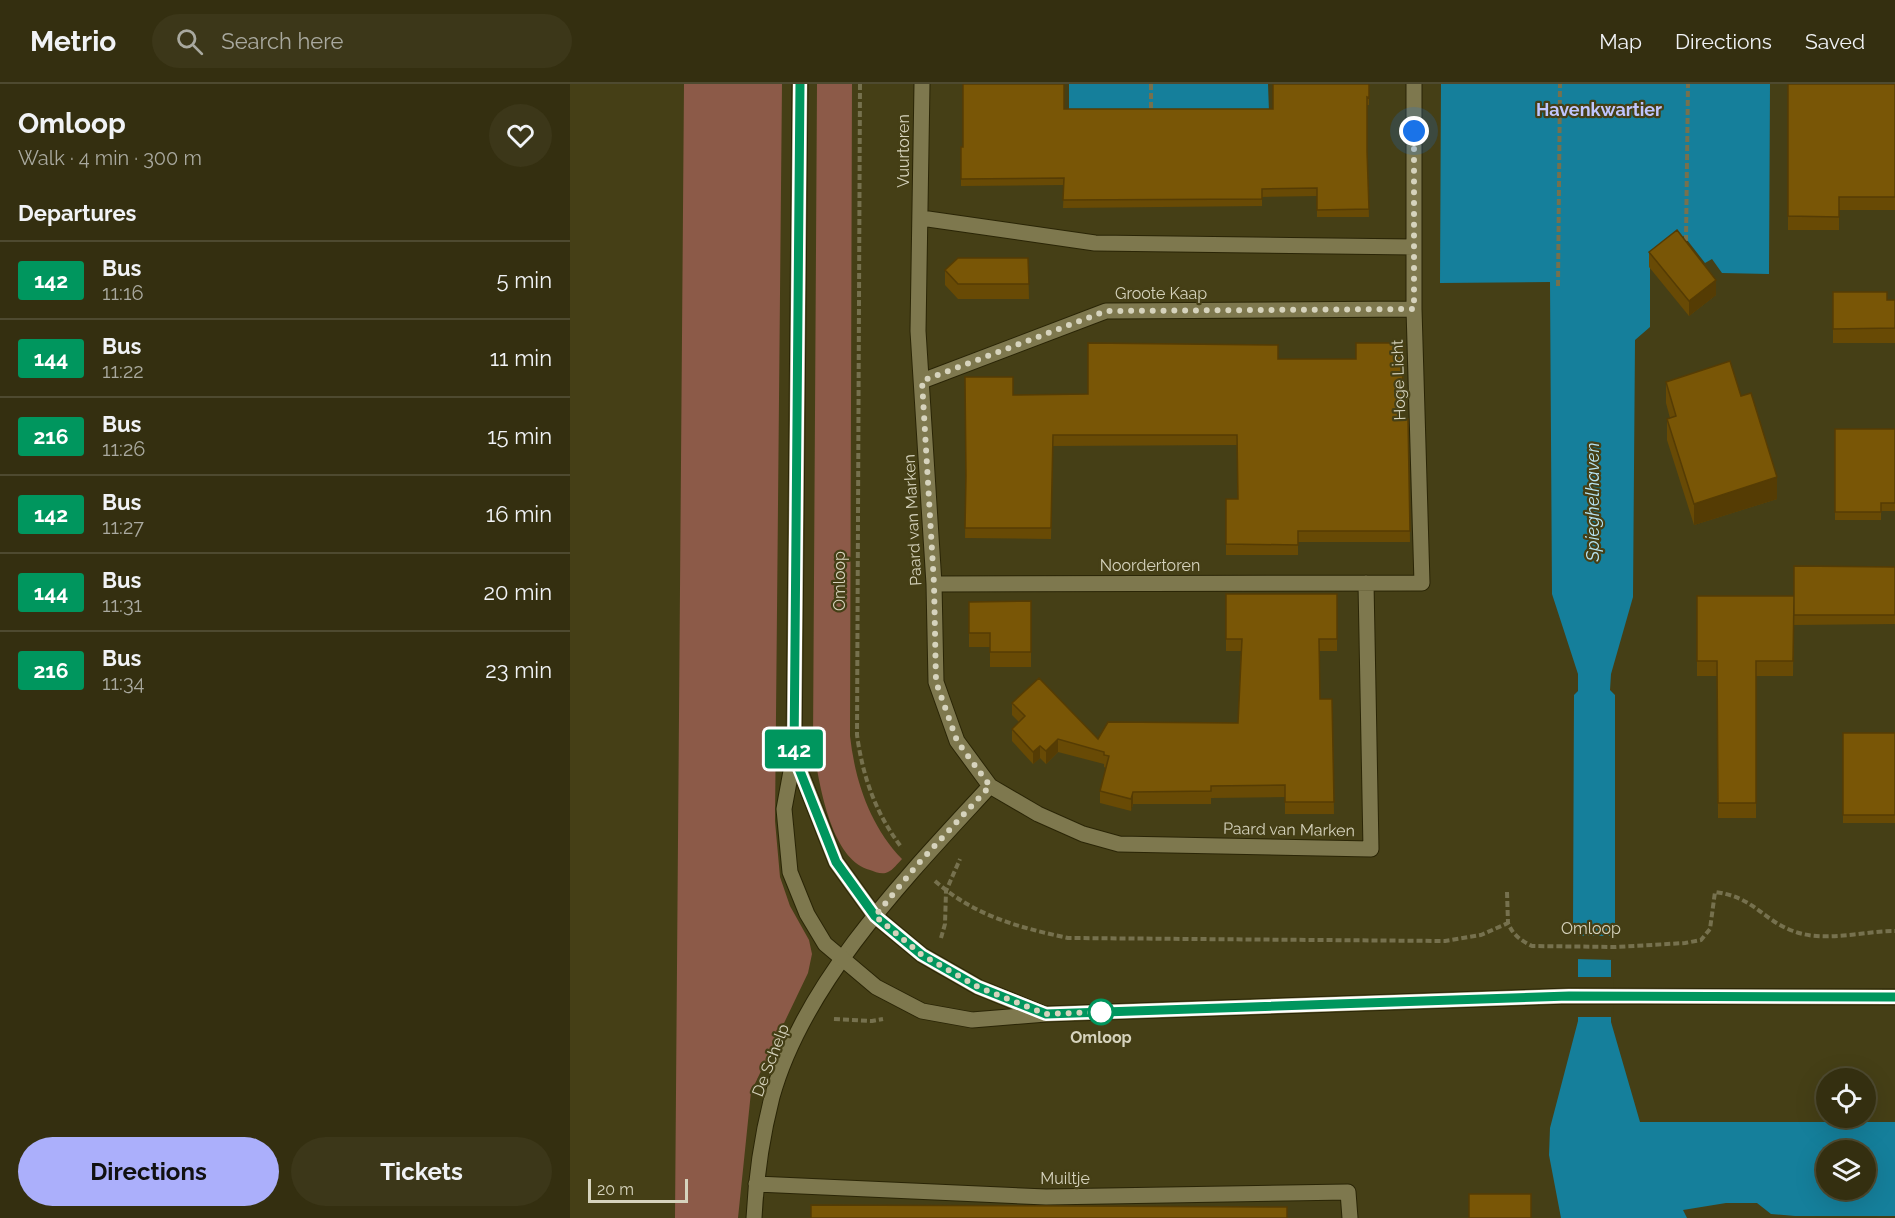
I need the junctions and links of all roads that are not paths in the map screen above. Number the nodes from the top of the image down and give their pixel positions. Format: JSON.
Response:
{"nodes":[{"id":1,"x":800,"y":84,"type":"edge"},
{"id":2,"x":922,"y":84,"type":"edge"},
{"id":3,"x":1414,"y":84,"type":"edge"},
{"id":4,"x":921,"y":218,"type":"junction"},
{"id":5,"x":1414,"y":247,"type":"junction"},
{"id":6,"x":1414,"y":309,"type":"junction"},
{"id":7,"x":922,"y":381,"type":"junction"},
{"id":8,"x":1366,"y":583,"type":"junction"},
{"id":9,"x":934,"y":584,"type":"junction"},
{"id":10,"x":794,"y":756,"type":"junction"},
{"id":11,"x":990,"y":786,"type":"junction"},
{"id":12,"x":875,"y":916,"type":"junction"},
{"id":13,"x":842,"y":960,"type":"junction"},
{"id":14,"x":1895,"y":997,"type":"edge"},
{"id":15,"x":1046,"y":1014,"type":"junction"},
{"id":16,"x":756,"y":1184,"type":"junction"},
{"id":17,"x":754,"y":1218,"type":"edge"},
{"id":18,"x":1350,"y":1218,"type":"edge"}],
"edges":[{"from":1,"to":10,"type":"street"},
{"from":2,"to":4,"type":"street","name":"Vuurtoren"},
{"from":3,"to":5,"type":"street","name":"Hoge Licht"},
{"from":4,"to":5,"type":"street"},
{"from":4,"to":7,"type":"street","name":"Vuurtoren"},
{"from":5,"to":6,"type":"street","name":"Hoge Licht"},
{"from":6,"to":7,"type":"street","name":"Groote Kaap"},
{"from":6,"to":8,"type":"street","name":"Hoge Licht"},
{"from":7,"to":9,"type":"street","name":"Paard van Marken"},
{"from":8,"to":9,"type":"street","name":"Noordertoren"},
{"from":8,"to":11,"type":"street","name":"Paard van Marken"},
{"from":9,"to":11,"type":"street","name":"Paard van Marken"},
{"from":10,"to":12,"type":"street"},
{"from":10,"to":13,"type":"street"},
{"from":11,"to":12,"type":"street"},
{"from":12,"to":13,"type":"street","name":"De Schelp"},
{"from":12,"to":15,"type":"street"},
{"from":13,"to":15,"type":"street"},
{"from":13,"to":16,"type":"street","name":"De Schelp"},
{"from":14,"to":15,"type":"street"},
{"from":16,"to":17,"type":"street","name":"De Schelp"},
{"from":16,"to":18,"type":"street","name":"Muiltje"}]}
